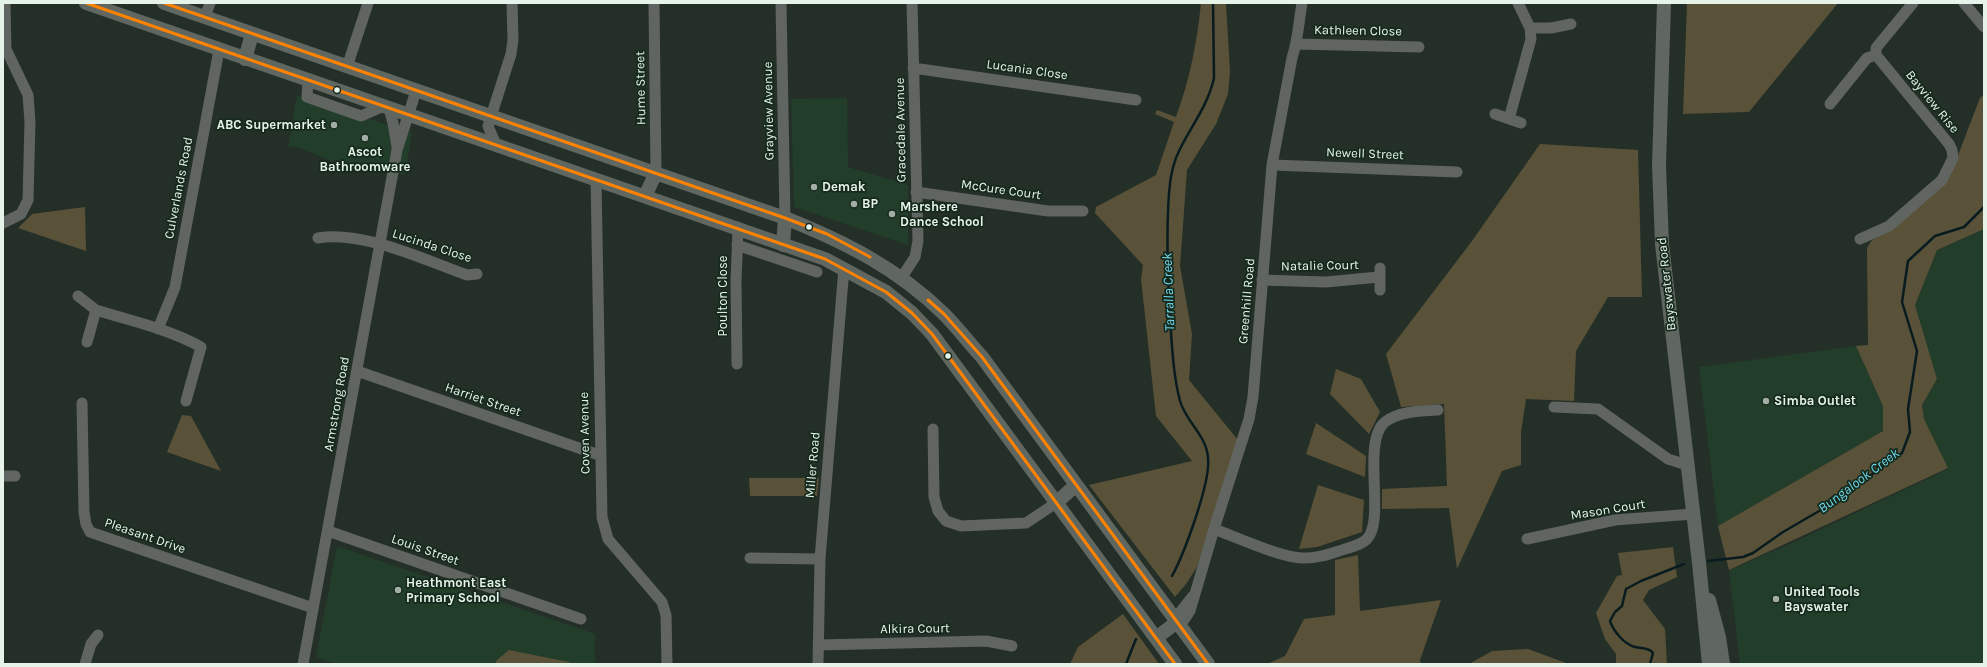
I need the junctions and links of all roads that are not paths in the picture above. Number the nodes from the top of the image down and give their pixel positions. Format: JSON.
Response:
{"nodes":[{"id":1,"x":5,"y":3,"type":"edge"},
{"id":2,"x":86,"y":3,"type":"edge"},
{"id":3,"x":164,"y":3,"type":"edge"},
{"id":4,"x":210,"y":3,"type":"edge"},
{"id":5,"x":368,"y":3,"type":"edge"},
{"id":6,"x":512,"y":3,"type":"edge"},
{"id":7,"x":654,"y":3,"type":"edge"},
{"id":8,"x":781,"y":3,"type":"edge"},
{"id":9,"x":912,"y":3,"type":"edge"},
{"id":10,"x":1302,"y":3,"type":"edge"},
{"id":11,"x":1518,"y":3,"type":"edge"},
{"id":12,"x":1664,"y":3,"type":"edge"},
{"id":13,"x":1913,"y":3,"type":"edge"},
{"id":14,"x":1964,"y":3,"type":"edge"},
{"id":15,"x":205,"y":17,"type":"junction"},
{"id":16,"x":1571,"y":24,"type":"dead end"},
{"id":17,"x":1984,"y":26,"type":"edge"},
{"id":18,"x":1530,"y":28,"type":"junction"},
{"id":19,"x":252,"y":34,"type":"junction"},
{"id":20,"x":1297,"y":44,"type":"junction"},
{"id":21,"x":1419,"y":47,"type":"dead end"},
{"id":22,"x":219,"y":50,"type":"junction"},
{"id":23,"x":1876,"y":55,"type":"junction"},
{"id":24,"x":245,"y":59,"type":"junction"},
{"id":25,"x":347,"y":67,"type":"junction"},
{"id":26,"x":913,"y":68,"type":"junction"},
{"id":27,"x":416,"y":91,"type":"junction"},
{"id":28,"x":1136,"y":100,"type":"dead end"},
{"id":29,"x":1830,"y":104,"type":"dead end"},
{"id":30,"x":386,"y":107,"type":"junction"},
{"id":31,"x":1495,"y":114,"type":"dead end"},
{"id":32,"x":409,"y":115,"type":"junction"},
{"id":33,"x":1509,"y":119,"type":"junction"},
{"id":34,"x":489,"y":121,"type":"junction"},
{"id":35,"x":1521,"y":123,"type":"dead end"},
{"id":36,"x":469,"y":136,"type":"junction"},
{"id":37,"x":496,"y":145,"type":"junction"},
{"id":38,"x":397,"y":150,"type":"junction"},
{"id":39,"x":1272,"y":165,"type":"junction"},
{"id":40,"x":1457,"y":172,"type":"dead end"},
{"id":41,"x":656,"y":173,"type":"junction"},
{"id":42,"x":596,"y":179,"type":"junction"},
{"id":43,"x":916,"y":192,"type":"junction"},
{"id":44,"x":645,"y":196,"type":"junction"},
{"id":45,"x":1083,"y":211,"type":"dead end"},
{"id":46,"x":785,"y":218,"type":"junction"},
{"id":47,"x":3,"y":223,"type":"edge"},
{"id":48,"x":738,"y":229,"type":"junction"},
{"id":49,"x":318,"y":238,"type":"dead end"},
{"id":50,"x":1860,"y":239,"type":"dead end"},
{"id":51,"x":379,"y":244,"type":"junction"},
{"id":52,"x":783,"y":244,"type":"junction"},
{"id":53,"x":737,"y":245,"type":"junction"},
{"id":54,"x":844,"y":268,"type":"junction"},
{"id":55,"x":817,"y":272,"type":"dead end"},
{"id":56,"x":477,"y":274,"type":"dead end"},
{"id":57,"x":902,"y":277,"type":"junction"},
{"id":58,"x":1262,"y":280,"type":"junction"},
{"id":59,"x":1380,"y":290,"type":"dead end"},
{"id":60,"x":78,"y":296,"type":"dead end"},
{"id":61,"x":96,"y":310,"type":"junction"},
{"id":62,"x":158,"y":329,"type":"junction"},
{"id":63,"x":87,"y":342,"type":"dead end"},
{"id":64,"x":737,"y":364,"type":"dead end"},
{"id":65,"x":357,"y":371,"type":"junction"},
{"id":66,"x":186,"y":401,"type":"dead end"},
{"id":67,"x":82,"y":403,"type":"dead end"},
{"id":68,"x":1554,"y":408,"type":"dead end"},
{"id":69,"x":1438,"y":410,"type":"dead end"},
{"id":70,"x":933,"y":429,"type":"dead end"},
{"id":71,"x":599,"y":455,"type":"junction"},
{"id":72,"x":1687,"y":464,"type":"junction"},
{"id":73,"x":3,"y":476,"type":"edge"},
{"id":74,"x":15,"y":476,"type":"dead end"},
{"id":75,"x":1076,"y":485,"type":"junction"},
{"id":76,"x":1056,"y":503,"type":"junction"},
{"id":77,"x":1693,"y":514,"type":"junction"},
{"id":78,"x":1214,"y":529,"type":"junction"},
{"id":79,"x":328,"y":532,"type":"junction"},
{"id":80,"x":1527,"y":539,"type":"dead end"},
{"id":81,"x":750,"y":558,"type":"dead end"},
{"id":82,"x":820,"y":559,"type":"junction"},
{"id":83,"x":314,"y":608,"type":"junction"},
{"id":84,"x":581,"y":619,"type":"dead end"},
{"id":85,"x":1177,"y":622,"type":"junction"},
{"id":86,"x":98,"y":635,"type":"dead end"},
{"id":87,"x":1156,"y":638,"type":"junction"},
{"id":88,"x":1715,"y":641,"type":"junction"},
{"id":89,"x":819,"y":645,"type":"junction"},
{"id":90,"x":1012,"y":646,"type":"dead end"},
{"id":91,"x":85,"y":664,"type":"edge"},
{"id":92,"x":303,"y":664,"type":"edge"},
{"id":93,"x":667,"y":664,"type":"edge"},
{"id":94,"x":818,"y":664,"type":"edge"},
{"id":95,"x":1175,"y":664,"type":"edge"},
{"id":96,"x":1208,"y":664,"type":"edge"},
{"id":97,"x":1709,"y":664,"type":"edge"},
{"id":98,"x":1723,"y":664,"type":"edge"}],
"edges":[{"from":1,"to":47,"type":"street"},
{"from":2,"to":22,"type":"main road"},
{"from":3,"to":15,"type":"main road"},
{"from":4,"to":15,"type":"street"},
{"from":5,"to":25,"type":"street"},
{"from":6,"to":34,"type":"street"},
{"from":7,"to":41,"type":"street","name":"Hume Street"},
{"from":8,"to":46,"type":"street","name":"Grayview Avenue"},
{"from":9,"to":26,"type":"street","name":"Gracedale Avenue"},
{"from":10,"to":20,"type":"street","name":"Greenhill Road"},
{"from":11,"to":18,"type":"street"},
{"from":12,"to":72,"type":"main road","name":"Bayswater Road"},
{"from":13,"to":23,"type":"street"},
{"from":14,"to":17,"type":"street"},
{"from":15,"to":19,"type":"main road"},
{"from":16,"to":18,"type":"street"},
{"from":18,"to":33,"type":"street"},
{"from":19,"to":24,"type":"main road"},
{"from":19,"to":25,"type":"main road"},
{"from":20,"to":21,"type":"street","name":"Kathleen Close"},
{"from":20,"to":39,"type":"street","name":"Greenhill Road"},
{"from":22,"to":24,"type":"main road"},
{"from":22,"to":62,"type":"street","name":"Culverlands Road"},
{"from":23,"to":29,"type":"street"},
{"from":23,"to":50,"type":"street","name":"Bayview Rise"},
{"from":24,"to":30,"type":"main road"},
{"from":25,"to":27,"type":"main road"},
{"from":26,"to":28,"type":"street","name":"Lucania Close"},
{"from":26,"to":43,"type":"street","name":"Gracedale Avenue"},
{"from":27,"to":32,"type":"street","name":"Armstrong Road"},
{"from":27,"to":34,"type":"main road"},
{"from":30,"to":32,"type":"main road"},
{"from":30,"to":38,"type":"street","name":"Armstrong Road"},
{"from":31,"to":33,"type":"street"},
{"from":32,"to":36,"type":"main road"},
{"from":32,"to":38,"type":"street","name":"Armstrong Road"},
{"from":33,"to":35,"type":"street"},
{"from":34,"to":36,"type":"street"},
{"from":34,"to":37,"type":"street"},
{"from":34,"to":41,"type":"main road"},
{"from":36,"to":37,"type":"main road"},
{"from":37,"to":42,"type":"main road"},
{"from":38,"to":51,"type":"street","name":"Armstrong Road"},
{"from":39,"to":40,"type":"street","name":"Newell Street"},
{"from":39,"to":58,"type":"street","name":"Greenhill Road"},
{"from":41,"to":44,"type":"main road"},
{"from":41,"to":46,"type":"main road"},
{"from":42,"to":44,"type":"main road"},
{"from":42,"to":71,"type":"street","name":"Coven Avenue"},
{"from":43,"to":45,"type":"street","name":"McCure Court"},
{"from":43,"to":57,"type":"street","name":"Gracedale Avenue"},
{"from":44,"to":48,"type":"main road"},
{"from":46,"to":52,"type":"main road"},
{"from":46,"to":57,"type":"main road"},
{"from":48,"to":52,"type":"main road"},
{"from":48,"to":53,"type":"street","name":"Poulton Close"},
{"from":49,"to":51,"type":"street","name":"Lucinda Close"},
{"from":51,"to":56,"type":"street","name":"Lucinda Close"},
{"from":51,"to":65,"type":"street","name":"Armstrong Road"},
{"from":52,"to":54,"type":"main road"},
{"from":53,"to":55,"type":"street"},
{"from":53,"to":64,"type":"street","name":"Poulton Close"},
{"from":54,"to":76,"type":"main road"},
{"from":54,"to":82,"type":"street","name":"Miller Road"},
{"from":57,"to":75,"type":"main road"},
{"from":58,"to":59,"type":"street","name":"Natalie Court"},
{"from":58,"to":78,"type":"street","name":"Greenhill Road"},
{"from":60,"to":61,"type":"street"},
{"from":61,"to":62,"type":"street"},
{"from":61,"to":63,"type":"street"},
{"from":62,"to":66,"type":"street"},
{"from":65,"to":71,"type":"street","name":"Harriet Street"},
{"from":65,"to":79,"type":"street","name":"Armstrong Road"},
{"from":67,"to":83,"type":"street","name":"Pleasant Drive"},
{"from":68,"to":72,"type":"street"},
{"from":69,"to":78,"type":"street"},
{"from":70,"to":76,"type":"street"},
{"from":71,"to":93,"type":"street","name":"Coven Avenue"},
{"from":72,"to":77,"type":"main road","name":"Bayswater Road"},
{"from":73,"to":74,"type":"street"},
{"from":75,"to":76,"type":"main road"},
{"from":75,"to":85,"type":"main road"},
{"from":76,"to":87,"type":"main road"},
{"from":77,"to":80,"type":"street","name":"Mason Court"},
{"from":77,"to":88,"type":"main road","name":"Bayswater Road"},
{"from":78,"to":85,"type":"street","name":"Greenhill Road"},
{"from":79,"to":83,"type":"street","name":"Armstrong Road"},
{"from":79,"to":84,"type":"street","name":"Louis Street"},
{"from":81,"to":82,"type":"street"},
{"from":82,"to":89,"type":"street","name":"Miller Road"},
{"from":83,"to":92,"type":"street","name":"Armstrong Road"},
{"from":85,"to":87,"type":"main road"},
{"from":85,"to":96,"type":"main road"},
{"from":86,"to":91,"type":"street"},
{"from":87,"to":95,"type":"main road"},
{"from":88,"to":97,"type":"main road","name":"Bayswater Road"},
{"from":88,"to":98,"type":"main road","name":"Bayswater Road"},
{"from":89,"to":90,"type":"street","name":"Alkira Court"},
{"from":89,"to":94,"type":"street","name":"Miller Road"}]}
